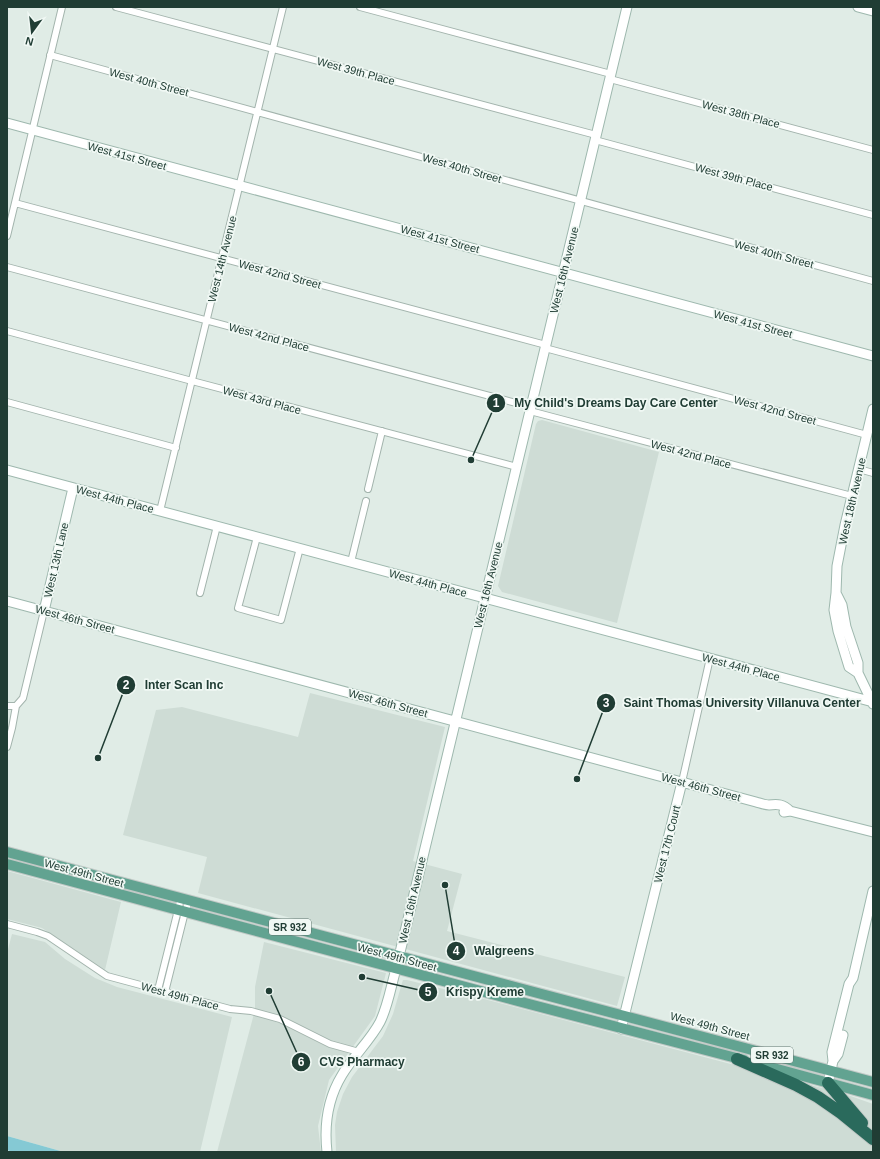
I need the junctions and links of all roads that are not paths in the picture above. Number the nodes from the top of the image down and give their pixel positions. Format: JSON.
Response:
{"nodes":[{"id":1,"x":62,"y":7,"type":"edge"},
{"id":2,"x":116,"y":7,"type":"edge"},
{"id":3,"x":283,"y":7,"type":"edge"},
{"id":4,"x":360,"y":7,"type":"edge"},
{"id":5,"x":627,"y":7,"type":"edge"},
{"id":6,"x":858,"y":7,"type":"edge"},
{"id":7,"x":873,"y":11,"type":"edge"},
{"id":8,"x":274,"y":49,"type":"junction"},
{"id":9,"x":50,"y":55,"type":"junction"},
{"id":10,"x":610,"y":77,"type":"junction"},
{"id":11,"x":258,"y":112,"type":"junction"},
{"id":12,"x":7,"y":123,"type":"edge"},
{"id":13,"x":32,"y":130,"type":"junction"},
{"id":14,"x":596,"y":138,"type":"junction"},
{"id":15,"x":873,"y":150,"type":"edge"},
{"id":16,"x":240,"y":186,"type":"junction"},
{"id":17,"x":581,"y":201,"type":"junction"},
{"id":18,"x":15,"y":203,"type":"junction"},
{"id":19,"x":873,"y":215,"type":"edge"},
{"id":20,"x":7,"y":236,"type":"edge"},
{"id":21,"x":222,"y":258,"type":"junction"},
{"id":22,"x":7,"y":267,"type":"edge"},
{"id":23,"x":563,"y":272,"type":"junction"},
{"id":24,"x":873,"y":281,"type":"edge"},
{"id":25,"x":207,"y":320,"type":"junction"},
{"id":26,"x":7,"y":331,"type":"edge"},
{"id":27,"x":546,"y":347,"type":"junction"},
{"id":28,"x":873,"y":356,"type":"edge"},
{"id":29,"x":192,"y":381,"type":"junction"},
{"id":30,"x":7,"y":402,"type":"edge"},
{"id":31,"x":530,"y":409,"type":"junction"},
{"id":32,"x":873,"y":409,"type":"edge"},
{"id":33,"x":382,"y":431,"type":"junction"},
{"id":34,"x":867,"y":435,"type":"junction"},
{"id":35,"x":176,"y":448,"type":"junction"},
{"id":36,"x":516,"y":467,"type":"junction"},
{"id":37,"x":859,"y":469,"type":"junction"},
{"id":38,"x":7,"y":470,"type":"edge"},
{"id":39,"x":873,"y":473,"type":"edge"},
{"id":40,"x":73,"y":488,"type":"junction"},
{"id":41,"x":368,"y":489,"type":"dead end"},
{"id":42,"x":852,"y":496,"type":"junction"},
{"id":43,"x":366,"y":501,"type":"dead end"},
{"id":44,"x":160,"y":511,"type":"junction"},
{"id":45,"x":217,"y":526,"type":"junction"},
{"id":46,"x":257,"y":537,"type":"junction"},
{"id":47,"x":300,"y":548,"type":"junction"},
{"id":48,"x":351,"y":562,"type":"junction"},
{"id":49,"x":200,"y":593,"type":"dead end"},
{"id":50,"x":485,"y":598,"type":"junction"},
{"id":51,"x":7,"y":601,"type":"edge"},
{"id":52,"x":44,"y":611,"type":"junction"},
{"id":53,"x":710,"y":658,"type":"junction"},
{"id":54,"x":873,"y":703,"type":"edge"},
{"id":55,"x":7,"y":706,"type":"edge"},
{"id":56,"x":16,"y":706,"type":"junction"},
{"id":57,"x":455,"y":721,"type":"junction"},
{"id":58,"x":7,"y":747,"type":"edge"},
{"id":59,"x":682,"y":782,"type":"junction"},
{"id":60,"x":873,"y":832,"type":"edge"},
{"id":61,"x":7,"y":852,"type":"edge"},
{"id":62,"x":7,"y":857,"type":"edge"},
{"id":63,"x":44,"y":861,"type":"junction"},
{"id":64,"x":7,"y":864,"type":"edge"},
{"id":65,"x":873,"y":891,"type":"edge"},
{"id":66,"x":185,"y":899,"type":"junction"},
{"id":67,"x":181,"y":911,"type":"junction"},
{"id":68,"x":7,"y":924,"type":"edge"},
{"id":69,"x":399,"y":956,"type":"junction"},
{"id":70,"x":396,"y":969,"type":"junction"},
{"id":71,"x":158,"y":990,"type":"junction"},
{"id":72,"x":532,"y":991,"type":"junction"},
{"id":73,"x":165,"y":992,"type":"junction"},
{"id":74,"x":483,"y":992,"type":"junction"},
{"id":75,"x":624,"y":1016,"type":"junction"},
{"id":76,"x":621,"y":1029,"type":"junction"},
{"id":77,"x":359,"y":1052,"type":"junction"},
{"id":78,"x":737,"y":1059,"type":"junction"},
{"id":79,"x":832,"y":1066,"type":"junction"},
{"id":80,"x":873,"y":1082,"type":"edge"},
{"id":81,"x":828,"y":1083,"type":"junction"},
{"id":82,"x":856,"y":1090,"type":"junction"},
{"id":83,"x":873,"y":1095,"type":"edge"},
{"id":84,"x":873,"y":1099,"type":"edge"},
{"id":85,"x":873,"y":1138,"type":"edge"},
{"id":86,"x":327,"y":1152,"type":"edge"}],
"edges":[{"from":1,"to":9,"type":"street"},
{"from":2,"to":8,"type":"street","name":"West 39th Place"},
{"from":3,"to":8,"type":"street","name":"West 14th Avenue"},
{"from":4,"to":10,"type":"street","name":"West 38th Place"},
{"from":5,"to":10,"type":"street","name":"West 16th Avenue"},
{"from":6,"to":7,"type":"street"},
{"from":8,"to":11,"type":"street","name":"West 14th Avenue"},
{"from":8,"to":14,"type":"street","name":"West 39th Place"},
{"from":9,"to":11,"type":"street","name":"West 40th Street"},
{"from":9,"to":13,"type":"street"},
{"from":10,"to":14,"type":"street","name":"West 16th Avenue"},
{"from":10,"to":15,"type":"street","name":"West 38th Place"},
{"from":11,"to":16,"type":"street","name":"West 14th Avenue"},
{"from":11,"to":17,"type":"street","name":"West 40th Street"},
{"from":12,"to":13,"type":"street","name":"West 41st Street"},
{"from":13,"to":16,"type":"street","name":"West 41st Street"},
{"from":13,"to":18,"type":"street"},
{"from":14,"to":17,"type":"street","name":"West 16th Avenue"},
{"from":14,"to":19,"type":"street","name":"West 39th Place"},
{"from":16,"to":21,"type":"street","name":"West 14th Avenue"},
{"from":16,"to":23,"type":"street","name":"West 41st Street"},
{"from":17,"to":23,"type":"street","name":"West 16th Avenue"},
{"from":17,"to":24,"type":"street","name":"West 40th Street"},
{"from":18,"to":20,"type":"street"},
{"from":18,"to":21,"type":"street","name":"West 42nd Street"},
{"from":21,"to":25,"type":"street","name":"West 14th Avenue"},
{"from":21,"to":27,"type":"street","name":"West 42nd Street"},
{"from":22,"to":25,"type":"street","name":"West 42nd Place"},
{"from":23,"to":27,"type":"street","name":"West 16th Avenue"},
{"from":23,"to":28,"type":"street","name":"West 41st Street"},
{"from":25,"to":29,"type":"street","name":"West 14th Avenue"},
{"from":25,"to":31,"type":"street","name":"West 42nd Place"},
{"from":26,"to":29,"type":"street","name":"West 43rd Place"},
{"from":27,"to":31,"type":"street","name":"West 16th Avenue"},
{"from":27,"to":34,"type":"street","name":"West 42nd Street"},
{"from":29,"to":33,"type":"street","name":"West 43rd Place"},
{"from":29,"to":35,"type":"street","name":"West 14th Avenue"},
{"from":30,"to":35,"type":"street"},
{"from":31,"to":36,"type":"street","name":"West 16th Avenue"},
{"from":31,"to":42,"type":"street","name":"West 42nd Place"},
{"from":32,"to":34,"type":"street","name":"West 18th Avenue"},
{"from":33,"to":36,"type":"street","name":"West 43rd Place"},
{"from":33,"to":41,"type":"street"},
{"from":34,"to":37,"type":"street","name":"West 18th Avenue"},
{"from":35,"to":44,"type":"street","name":"West 14th Avenue"},
{"from":36,"to":50,"type":"street","name":"West 16th Avenue"},
{"from":37,"to":39,"type":"street"},
{"from":37,"to":42,"type":"street","name":"West 18th Avenue"},
{"from":38,"to":40,"type":"street","name":"West 44th Place"},
{"from":40,"to":44,"type":"street","name":"West 44th Place"},
{"from":40,"to":52,"type":"street","name":"West 13th Lane"},
{"from":42,"to":54,"type":"street","name":"West 18th Avenue"},
{"from":43,"to":48,"type":"street"},
{"from":44,"to":45,"type":"street","name":"West 44th Place"},
{"from":45,"to":46,"type":"street","name":"West 44th Place"},
{"from":45,"to":49,"type":"street"},
{"from":46,"to":47,"type":"street","name":"West 44th Place"},
{"from":46,"to":47,"type":"street"},
{"from":47,"to":48,"type":"street","name":"West 44th Place"},
{"from":48,"to":50,"type":"street","name":"West 44th Place"},
{"from":50,"to":53,"type":"street","name":"West 44th Place"},
{"from":50,"to":57,"type":"street","name":"West 16th Avenue"},
{"from":51,"to":52,"type":"street","name":"West 46th Street"},
{"from":52,"to":56,"type":"street","name":"West 13th Lane"},
{"from":52,"to":57,"type":"street","name":"West 46th Street"},
{"from":53,"to":54,"type":"street","name":"West 44th Place"},
{"from":53,"to":59,"type":"street","name":"West 17th Court"},
{"from":55,"to":56,"type":"street"},
{"from":56,"to":58,"type":"street","name":"West 13th Lane"},
{"from":57,"to":59,"type":"street","name":"West 46th Street"},
{"from":57,"to":69,"type":"street","name":"West 16th Avenue"},
{"from":59,"to":60,"type":"street","name":"West 46th Street"},
{"from":59,"to":75,"type":"street","name":"West 17th Court"},
{"from":61,"to":63,"type":"main road","name":"West 49th Street","number":"SR 932"},
{"from":62,"to":63,"type":"main road"},
{"from":63,"to":66,"type":"main road","name":"West 49th Street","number":"SR 932"},
{"from":64,"to":67,"type":"main road","name":"West 49th Street","number":"SR 932"},
{"from":65,"to":79,"type":"street"},
{"from":66,"to":67,"type":"street"},
{"from":66,"to":69,"type":"main road","name":"West 49th Street","number":"SR 932"},
{"from":67,"to":70,"type":"main road","name":"West 49th Street","number":"SR 932"},
{"from":67,"to":71,"type":"street"},
{"from":67,"to":73,"type":"street"},
{"from":68,"to":71,"type":"street","name":"West 49th Place"},
{"from":69,"to":70,"type":"street","name":"West 16th Avenue"},
{"from":69,"to":72,"type":"main road","name":"West 49th Street","number":"SR 932"},
{"from":70,"to":74,"type":"main road","name":"West 49th Street","number":"SR 932"},
{"from":70,"to":77,"type":"street","name":"West 16th Avenue"},
{"from":71,"to":73,"type":"street","name":"West 49th Place"},
{"from":72,"to":74,"type":"main road"},
{"from":72,"to":75,"type":"main road","name":"West 49th Street","number":"SR 932"},
{"from":73,"to":77,"type":"street","name":"West 49th Place"},
{"from":74,"to":76,"type":"main road","name":"West 49th Street","number":"SR 932"},
{"from":75,"to":76,"type":"street","name":"West 17th Court"},
{"from":75,"to":79,"type":"main road","name":"West 49th Street","number":"SR 932"},
{"from":76,"to":78,"type":"main road","name":"West 49th Street","number":"SR 932"},
{"from":77,"to":86,"type":"street","name":"West 16th Avenue"},
{"from":78,"to":81,"type":"main road","name":"West 49th Street","number":"SR 932"},
{"from":78,"to":85,"type":"highway"},
{"from":79,"to":80,"type":"main road","name":"West 49th Street","number":"SR 932"},
{"from":79,"to":81,"type":"street"},
{"from":81,"to":82,"type":"main road","name":"West 49th Street","number":"SR 932"},
{"from":81,"to":85,"type":"highway"},
{"from":82,"to":83,"type":"main road","name":"West 49th Street","number":"SR 932"},
{"from":82,"to":84,"type":"main road"}]}
